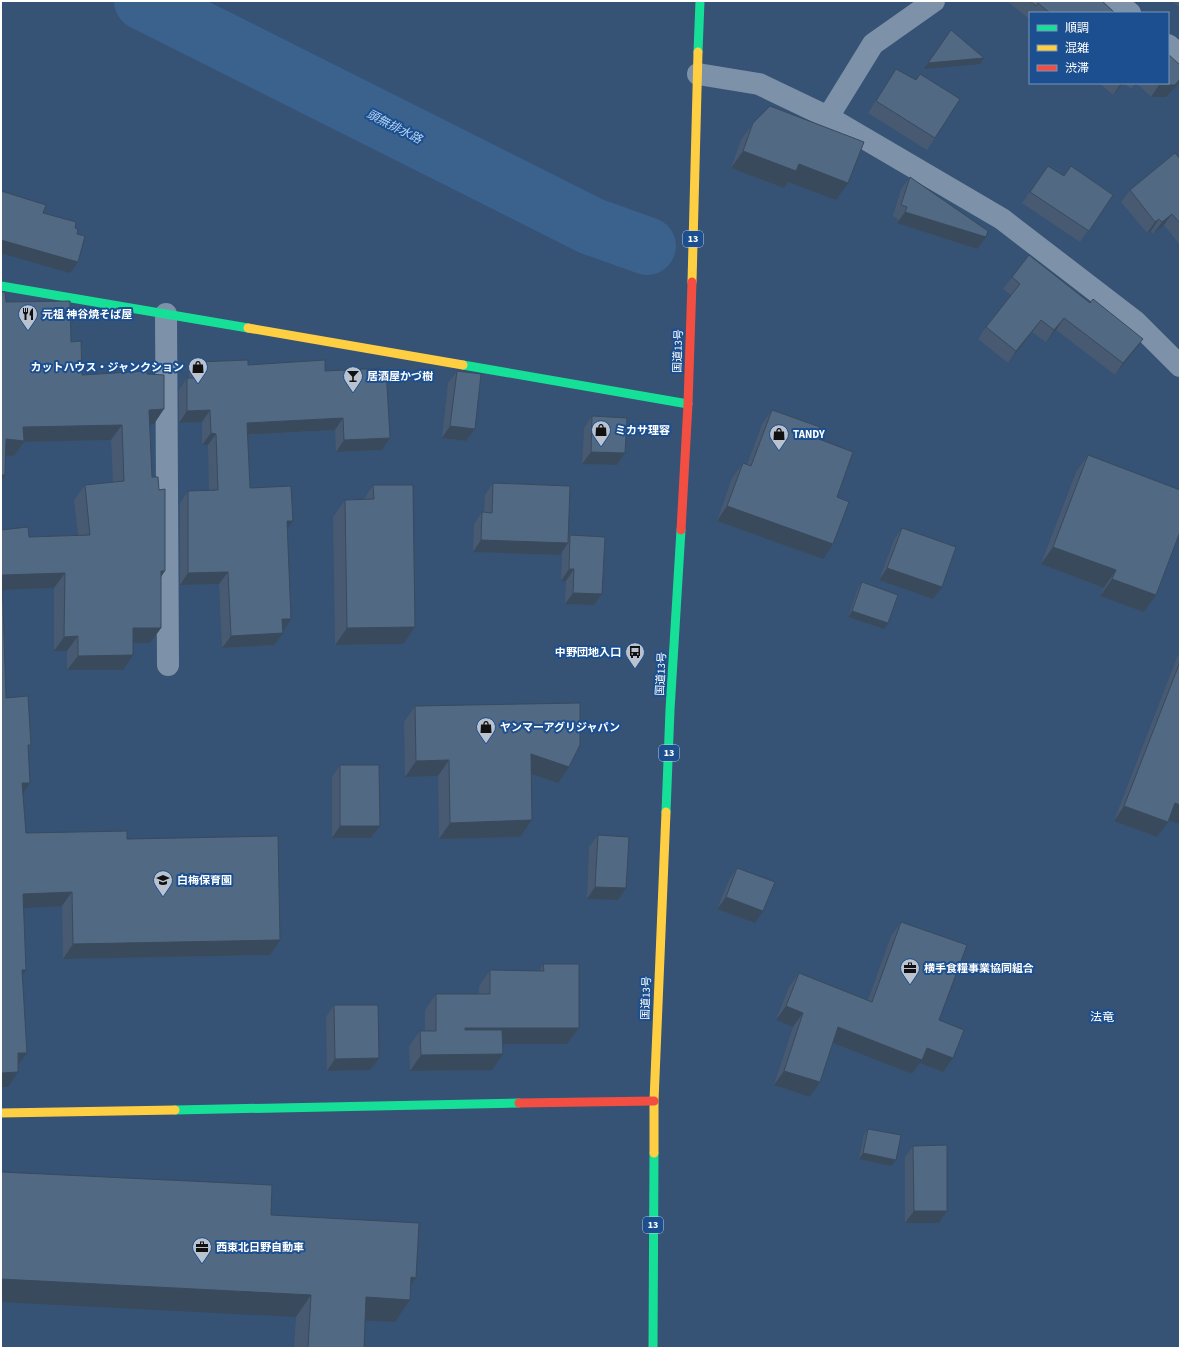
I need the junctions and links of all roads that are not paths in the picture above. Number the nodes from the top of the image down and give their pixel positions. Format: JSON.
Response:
{"nodes":[{"id":1,"x":700,"y":1,"type":"edge"},
{"id":2,"x":934,"y":1,"type":"edge"},
{"id":3,"x":1115,"y":1,"type":"edge"},
{"id":4,"x":1129,"y":12,"type":"edge"},
{"id":5,"x":1169,"y":46,"type":"edge"},
{"id":6,"x":1180,"y":55,"type":"edge"},
{"id":7,"x":698,"y":74,"type":"junction"},
{"id":8,"x":828,"y":118,"type":"junction"},
{"id":9,"x":1,"y":286,"type":"edge"},
{"id":10,"x":166,"y":314,"type":"junction"},
{"id":11,"x":1180,"y":366,"type":"edge"},
{"id":12,"x":688,"y":404,"type":"junction"},
{"id":13,"x":168,"y":665,"type":"dead end"},
{"id":14,"x":654,"y":1101,"type":"junction"},
{"id":15,"x":1,"y":1113,"type":"edge"},
{"id":16,"x":653,"y":1348,"type":"edge"}],
"edges":[{"from":1,"to":7,"type":"main road","name":"国道13号","number":"13"},
{"from":2,"to":8,"type":"street"},
{"from":3,"to":4,"type":"street"},
{"from":5,"to":6,"type":"street"},
{"from":7,"to":8,"type":"street"},
{"from":7,"to":12,"type":"main road","name":"国道13号","number":"13"},
{"from":8,"to":11,"type":"street"},
{"from":9,"to":10,"type":"main road"},
{"from":10,"to":12,"type":"main road"},
{"from":10,"to":13,"type":"street"},
{"from":12,"to":14,"type":"main road","name":"国道13号","number":"13"},
{"from":14,"to":15,"type":"main road"},
{"from":14,"to":16,"type":"main road","name":"国道13号","number":"13"}]}
